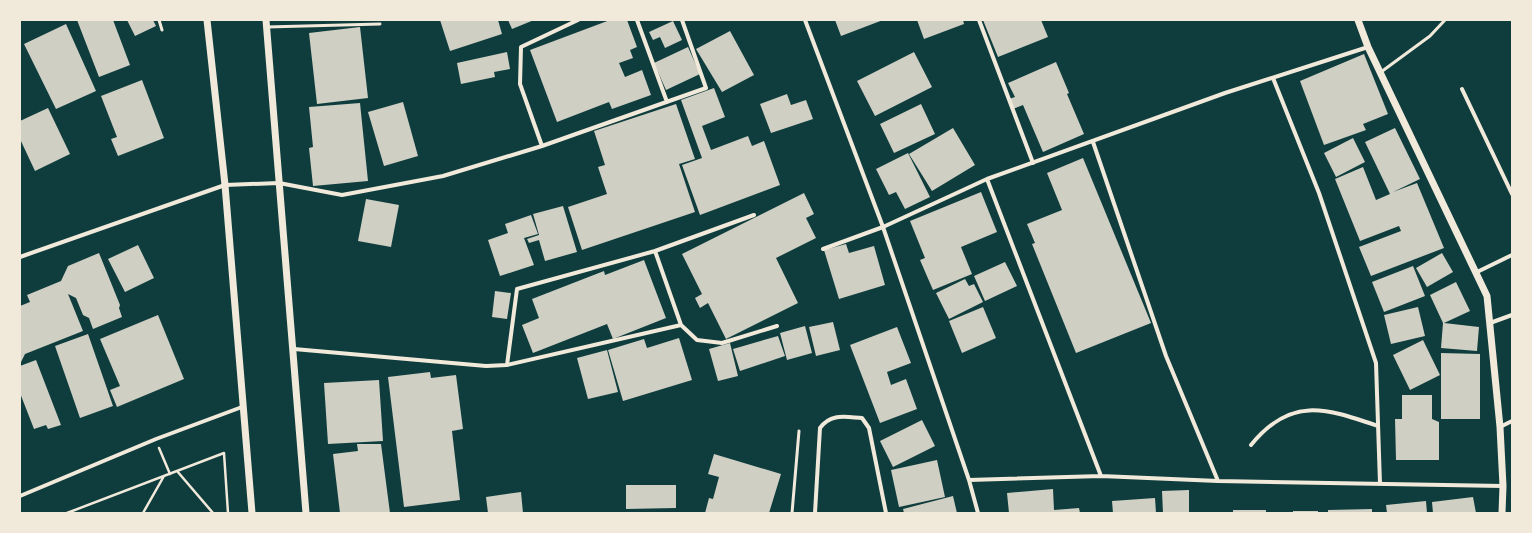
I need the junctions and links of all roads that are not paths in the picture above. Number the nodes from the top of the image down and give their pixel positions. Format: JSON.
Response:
{"nodes":[{"id":1,"x":158,"y":20,"type":"edge"},
{"id":2,"x":207,"y":20,"type":"edge"},
{"id":3,"x":578,"y":20,"type":"edge"},
{"id":4,"x":637,"y":20,"type":"edge"},
{"id":5,"x":682,"y":20,"type":"edge"},
{"id":6,"x":805,"y":20,"type":"edge"},
{"id":7,"x":979,"y":20,"type":"edge"},
{"id":8,"x":1358,"y":20,"type":"edge"},
{"id":9,"x":1445,"y":20,"type":"edge"},
{"id":10,"x":266,"y":23,"type":"edge"},
{"id":11,"x":380,"y":24,"type":"dead end"},
{"id":12,"x":162,"y":30,"type":"dead end"},
{"id":13,"x":1368,"y":47,"type":"junction"},
{"id":14,"x":1381,"y":72,"type":"junction"},
{"id":15,"x":1273,"y":78,"type":"junction"},
{"id":16,"x":1462,"y":89,"type":"dead end"},
{"id":17,"x":667,"y":102,"type":"junction"},
{"id":18,"x":1093,"y":142,"type":"junction"},
{"id":19,"x":542,"y":146,"type":"junction"},
{"id":20,"x":1033,"y":163,"type":"junction"},
{"id":21,"x":987,"y":179,"type":"junction"},
{"id":22,"x":279,"y":183,"type":"junction"},
{"id":23,"x":226,"y":185,"type":"junction"},
{"id":24,"x":1512,"y":194,"type":"edge"},
{"id":25,"x":754,"y":215,"type":"dead end"},
{"id":26,"x":883,"y":227,"type":"junction"},
{"id":27,"x":822,"y":249,"type":"dead end"},
{"id":28,"x":655,"y":251,"type":"junction"},
{"id":29,"x":1512,"y":255,"type":"edge"},
{"id":30,"x":20,"y":257,"type":"edge"},
{"id":31,"x":1475,"y":274,"type":"junction"},
{"id":32,"x":1512,"y":315,"type":"edge"},
{"id":33,"x":1490,"y":323,"type":"junction"},
{"id":34,"x":681,"y":325,"type":"junction"},
{"id":35,"x":777,"y":326,"type":"dead end"},
{"id":36,"x":294,"y":349,"type":"junction"},
{"id":37,"x":507,"y":366,"type":"junction"},
{"id":38,"x":242,"y":406,"type":"junction"},
{"id":39,"x":1512,"y":421,"type":"edge"},
{"id":40,"x":1378,"y":426,"type":"junction"},
{"id":41,"x":1500,"y":427,"type":"junction"},
{"id":42,"x":798,"y":431,"type":"dead end"},
{"id":43,"x":1251,"y":445,"type":"dead end"},
{"id":44,"x":1101,"y":476,"type":"junction"},
{"id":45,"x":969,"y":480,"type":"junction"},
{"id":46,"x":1218,"y":481,"type":"junction"},
{"id":47,"x":1380,"y":484,"type":"junction"},
{"id":48,"x":1503,"y":486,"type":"junction"},
{"id":49,"x":20,"y":496,"type":"edge"},
{"id":50,"x":252,"y":513,"type":"edge"},
{"id":51,"x":306,"y":513,"type":"edge"},
{"id":52,"x":792,"y":513,"type":"edge"},
{"id":53,"x":815,"y":513,"type":"edge"},
{"id":54,"x":886,"y":513,"type":"edge"},
{"id":55,"x":978,"y":513,"type":"edge"},
{"id":56,"x":1502,"y":513,"type":"edge"}],
"edges":[{"from":1,"to":12,"type":"lane"},
{"from":2,"to":23,"type":"street"},
{"from":3,"to":19,"type":"street"},
{"from":4,"to":17,"type":"street"},
{"from":5,"to":17,"type":"street"},
{"from":6,"to":26,"type":"street"},
{"from":7,"to":20,"type":"street"},
{"from":8,"to":13,"type":"street"},
{"from":9,"to":14,"type":"lane"},
{"from":10,"to":11,"type":"lane"},
{"from":10,"to":22,"type":"street"},
{"from":13,"to":14,"type":"street"},
{"from":13,"to":15,"type":"street"},
{"from":14,"to":31,"type":"street"},
{"from":15,"to":18,"type":"street"},
{"from":15,"to":40,"type":"street"},
{"from":16,"to":24,"type":"street"},
{"from":17,"to":19,"type":"street"},
{"from":18,"to":20,"type":"street"},
{"from":18,"to":46,"type":"street"},
{"from":19,"to":22,"type":"street"},
{"from":20,"to":21,"type":"street"},
{"from":21,"to":26,"type":"street"},
{"from":21,"to":44,"type":"street"},
{"from":22,"to":23,"type":"street"},
{"from":22,"to":36,"type":"street"},
{"from":23,"to":30,"type":"street"},
{"from":23,"to":38,"type":"street"},
{"from":25,"to":28,"type":"street"},
{"from":26,"to":27,"type":"street"},
{"from":26,"to":45,"type":"street"},
{"from":28,"to":34,"type":"street"},
{"from":28,"to":37,"type":"street"},
{"from":29,"to":31,"type":"street"},
{"from":31,"to":33,"type":"street"},
{"from":32,"to":33,"type":"street"},
{"from":33,"to":41,"type":"street"},
{"from":34,"to":35,"type":"street"},
{"from":34,"to":37,"type":"street"},
{"from":36,"to":37,"type":"street"},
{"from":36,"to":51,"type":"street"},
{"from":38,"to":49,"type":"street"},
{"from":38,"to":50,"type":"street"},
{"from":39,"to":41,"type":"street"},
{"from":40,"to":43,"type":"street"},
{"from":40,"to":47,"type":"street"},
{"from":41,"to":48,"type":"street"},
{"from":42,"to":52,"type":"lane"},
{"from":44,"to":45,"type":"street"},
{"from":44,"to":46,"type":"street"},
{"from":45,"to":55,"type":"street"},
{"from":46,"to":47,"type":"street"},
{"from":47,"to":48,"type":"street"},
{"from":48,"to":56,"type":"street"},
{"from":53,"to":54,"type":"street"}]}
